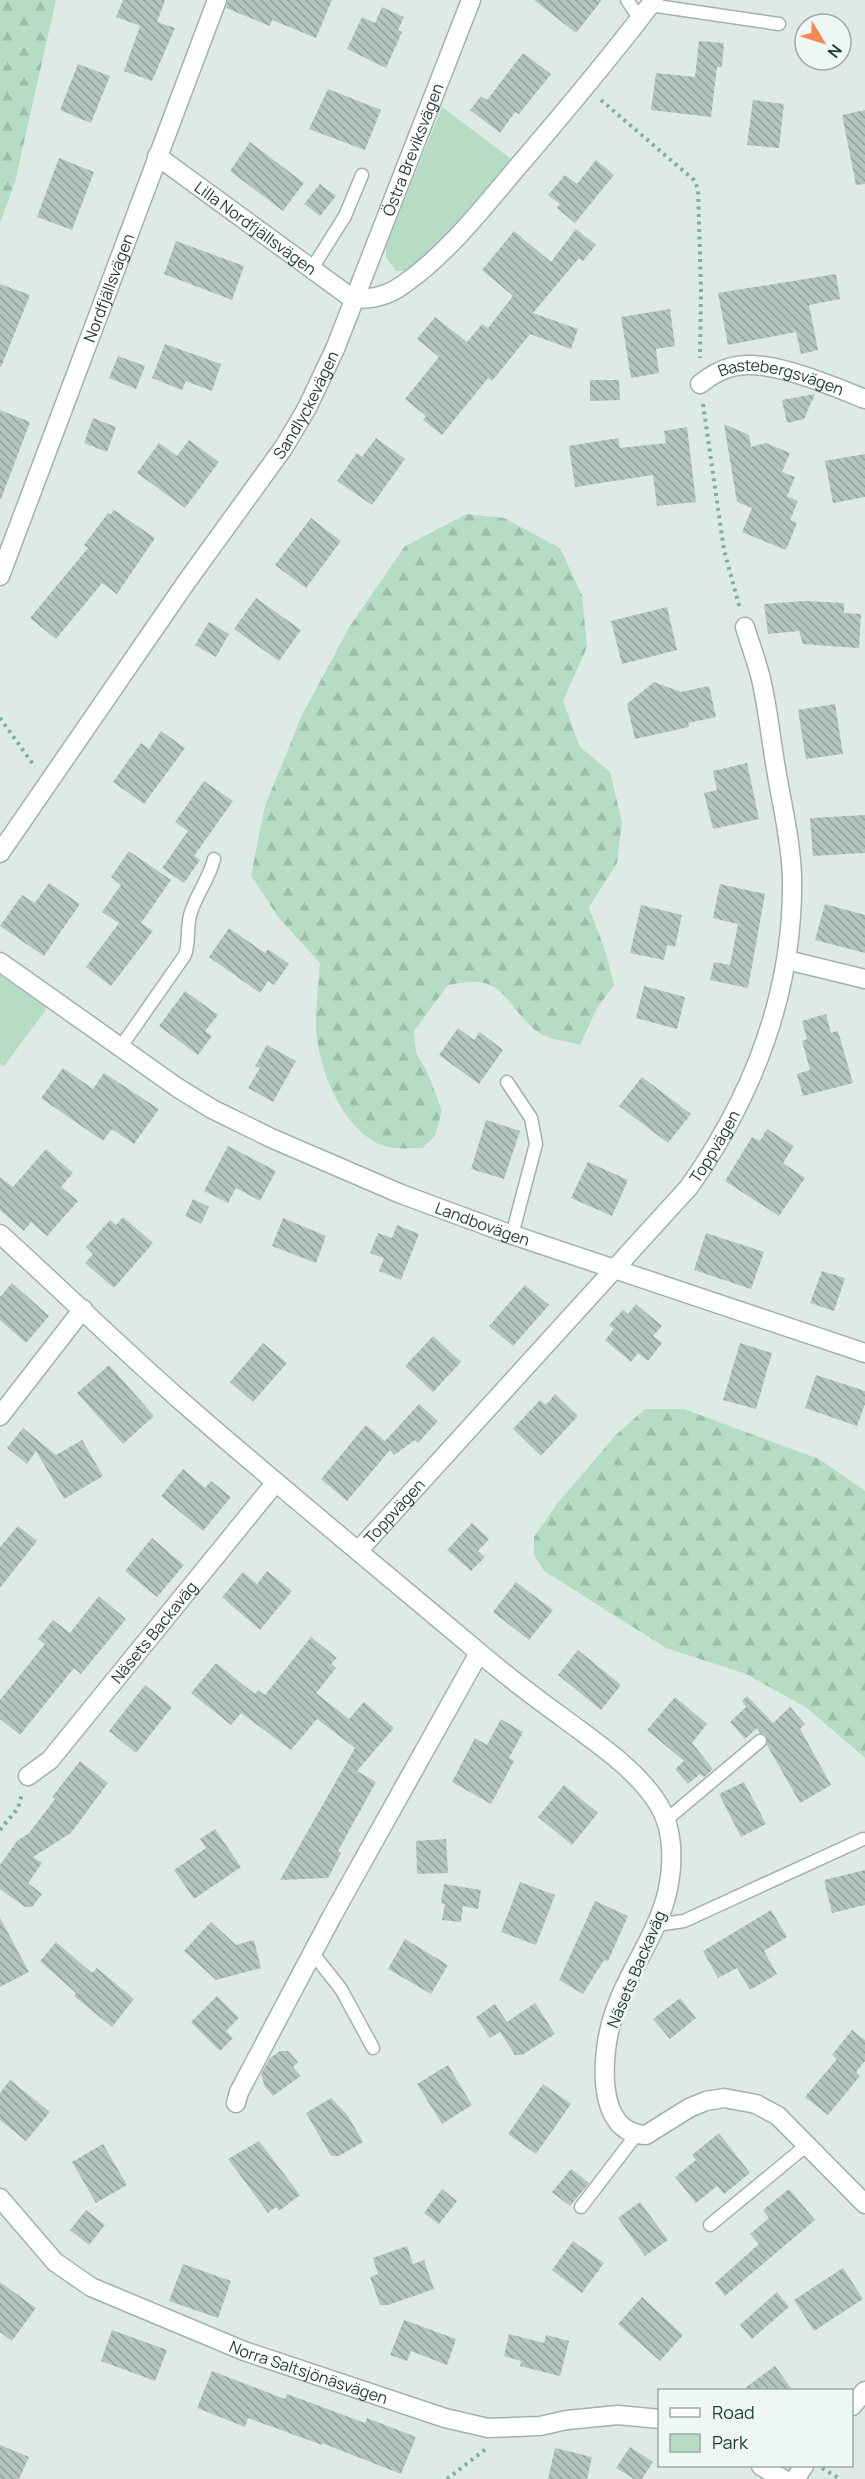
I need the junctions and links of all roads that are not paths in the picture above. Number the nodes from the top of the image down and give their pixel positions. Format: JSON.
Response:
{"nodes":[{"id":1,"x":217,"y":0,"type":"edge"},
{"id":2,"x":471,"y":0,"type":"edge"},
{"id":3,"x":627,"y":0,"type":"edge"},
{"id":4,"x":648,"y":8,"type":"edge"},
{"id":5,"x":779,"y":24,"type":"dead end"},
{"id":6,"x":157,"y":156,"type":"junction"},
{"id":7,"x":362,"y":175,"type":"dead end"},
{"id":8,"x":311,"y":270,"type":"junction"},
{"id":9,"x":353,"y":299,"type":"junction"},
{"id":10,"x":700,"y":384,"type":"road end"},
{"id":11,"x":865,"y":399,"type":"edge"},
{"id":12,"x":0,"y":576,"type":"edge"},
{"id":13,"x":745,"y":627,"type":"road end"},
{"id":14,"x":0,"y":853,"type":"edge"},
{"id":15,"x":214,"y":859,"type":"dead end"},
{"id":16,"x":787,"y":960,"type":"junction"},
{"id":17,"x":0,"y":962,"type":"edge"},
{"id":18,"x":865,"y":979,"type":"edge"},
{"id":19,"x":120,"y":1048,"type":"junction"},
{"id":20,"x":507,"y":1082,"type":"dead end"},
{"id":21,"x":0,"y":1234,"type":"edge"},
{"id":22,"x":512,"y":1235,"type":"junction"},
{"id":23,"x":616,"y":1268,"type":"junction"},
{"id":24,"x":83,"y":1309,"type":"junction"},
{"id":25,"x":865,"y":1353,"type":"edge"},
{"id":26,"x":0,"y":1416,"type":"edge"},
{"id":27,"x":276,"y":1482,"type":"junction"},
{"id":28,"x":358,"y":1551,"type":"junction"},
{"id":29,"x":479,"y":1653,"type":"junction"},
{"id":30,"x":760,"y":1741,"type":"dead end"},
{"id":31,"x":28,"y":1776,"type":"road end"},
{"id":32,"x":666,"y":1820,"type":"junction"},
{"id":33,"x":863,"y":1839,"type":"dead end"},
{"id":34,"x":656,"y":1925,"type":"junction"},
{"id":35,"x":314,"y":1955,"type":"junction"},
{"id":36,"x":373,"y":2048,"type":"dead end"},
{"id":37,"x":236,"y":2103,"type":"dead end"},
{"id":38,"x":636,"y":2134,"type":"junction"},
{"id":39,"x":807,"y":2145,"type":"junction"},
{"id":40,"x":0,"y":2198,"type":"edge"},
{"id":41,"x":865,"y":2204,"type":"edge"},
{"id":42,"x":580,"y":2207,"type":"dead end"},
{"id":43,"x":710,"y":2226,"type":"dead end"},
{"id":44,"x":865,"y":2391,"type":"edge"},
{"id":45,"x":853,"y":2405,"type":"edge"},
{"id":46,"x":658,"y":2419,"type":"edge"},
{"id":47,"x":763,"y":2467,"type":"edge"},
{"id":48,"x":783,"y":2479,"type":"edge"}],
"edges":[{"from":1,"to":6,"type":"street","name":"Nordfjällsvägen"},
{"from":2,"to":9,"type":"street","name":"Östra Breviksvägen"},
{"from":3,"to":4,"type":"lane"},
{"from":4,"to":5,"type":"lane"},
{"from":4,"to":9,"type":"street"},
{"from":6,"to":8,"type":"street","name":"Lilla Nordfjällsvägen"},
{"from":6,"to":12,"type":"street","name":"Nordfjällsvägen"},
{"from":7,"to":8,"type":"lane"},
{"from":8,"to":9,"type":"street","name":"Lilla Nordfjällsvägen"},
{"from":9,"to":14,"type":"street","name":"Sandlyckevägen"},
{"from":10,"to":11,"type":"street","name":"Bastebergsvägen"},
{"from":13,"to":16,"type":"street","name":"Toppvägen"},
{"from":15,"to":19,"type":"lane"},
{"from":16,"to":18,"type":"street"},
{"from":16,"to":23,"type":"street","name":"Toppvägen"},
{"from":17,"to":19,"type":"street","name":"Landbovägen"},
{"from":19,"to":22,"type":"street","name":"Landbovägen"},
{"from":20,"to":22,"type":"lane"},
{"from":21,"to":24,"type":"street","name":"Näsets Backaväg"},
{"from":22,"to":23,"type":"street","name":"Landbovägen"},
{"from":23,"to":25,"type":"street","name":"Landbovägen"},
{"from":23,"to":28,"type":"street","name":"Toppvägen"},
{"from":24,"to":26,"type":"street"},
{"from":24,"to":27,"type":"street","name":"Näsets Backaväg"},
{"from":27,"to":28,"type":"street","name":"Näsets Backaväg"},
{"from":27,"to":31,"type":"street","name":"Näsets Backaväg"},
{"from":28,"to":29,"type":"street","name":"Näsets Backaväg"},
{"from":29,"to":32,"type":"street","name":"Näsets Backaväg"},
{"from":29,"to":35,"type":"street"},
{"from":30,"to":32,"type":"lane"},
{"from":32,"to":34,"type":"street","name":"Näsets Backaväg"},
{"from":33,"to":34,"type":"lane"},
{"from":34,"to":38,"type":"street","name":"Näsets Backaväg"},
{"from":35,"to":36,"type":"lane"},
{"from":35,"to":37,"type":"street"},
{"from":38,"to":39,"type":"street"},
{"from":38,"to":42,"type":"lane"},
{"from":39,"to":41,"type":"street"},
{"from":39,"to":43,"type":"lane"},
{"from":40,"to":46,"type":"street","name":"Norra Saltsjönäsvägen"},
{"from":44,"to":45,"type":"street"},
{"from":47,"to":48,"type":"street"}]}
